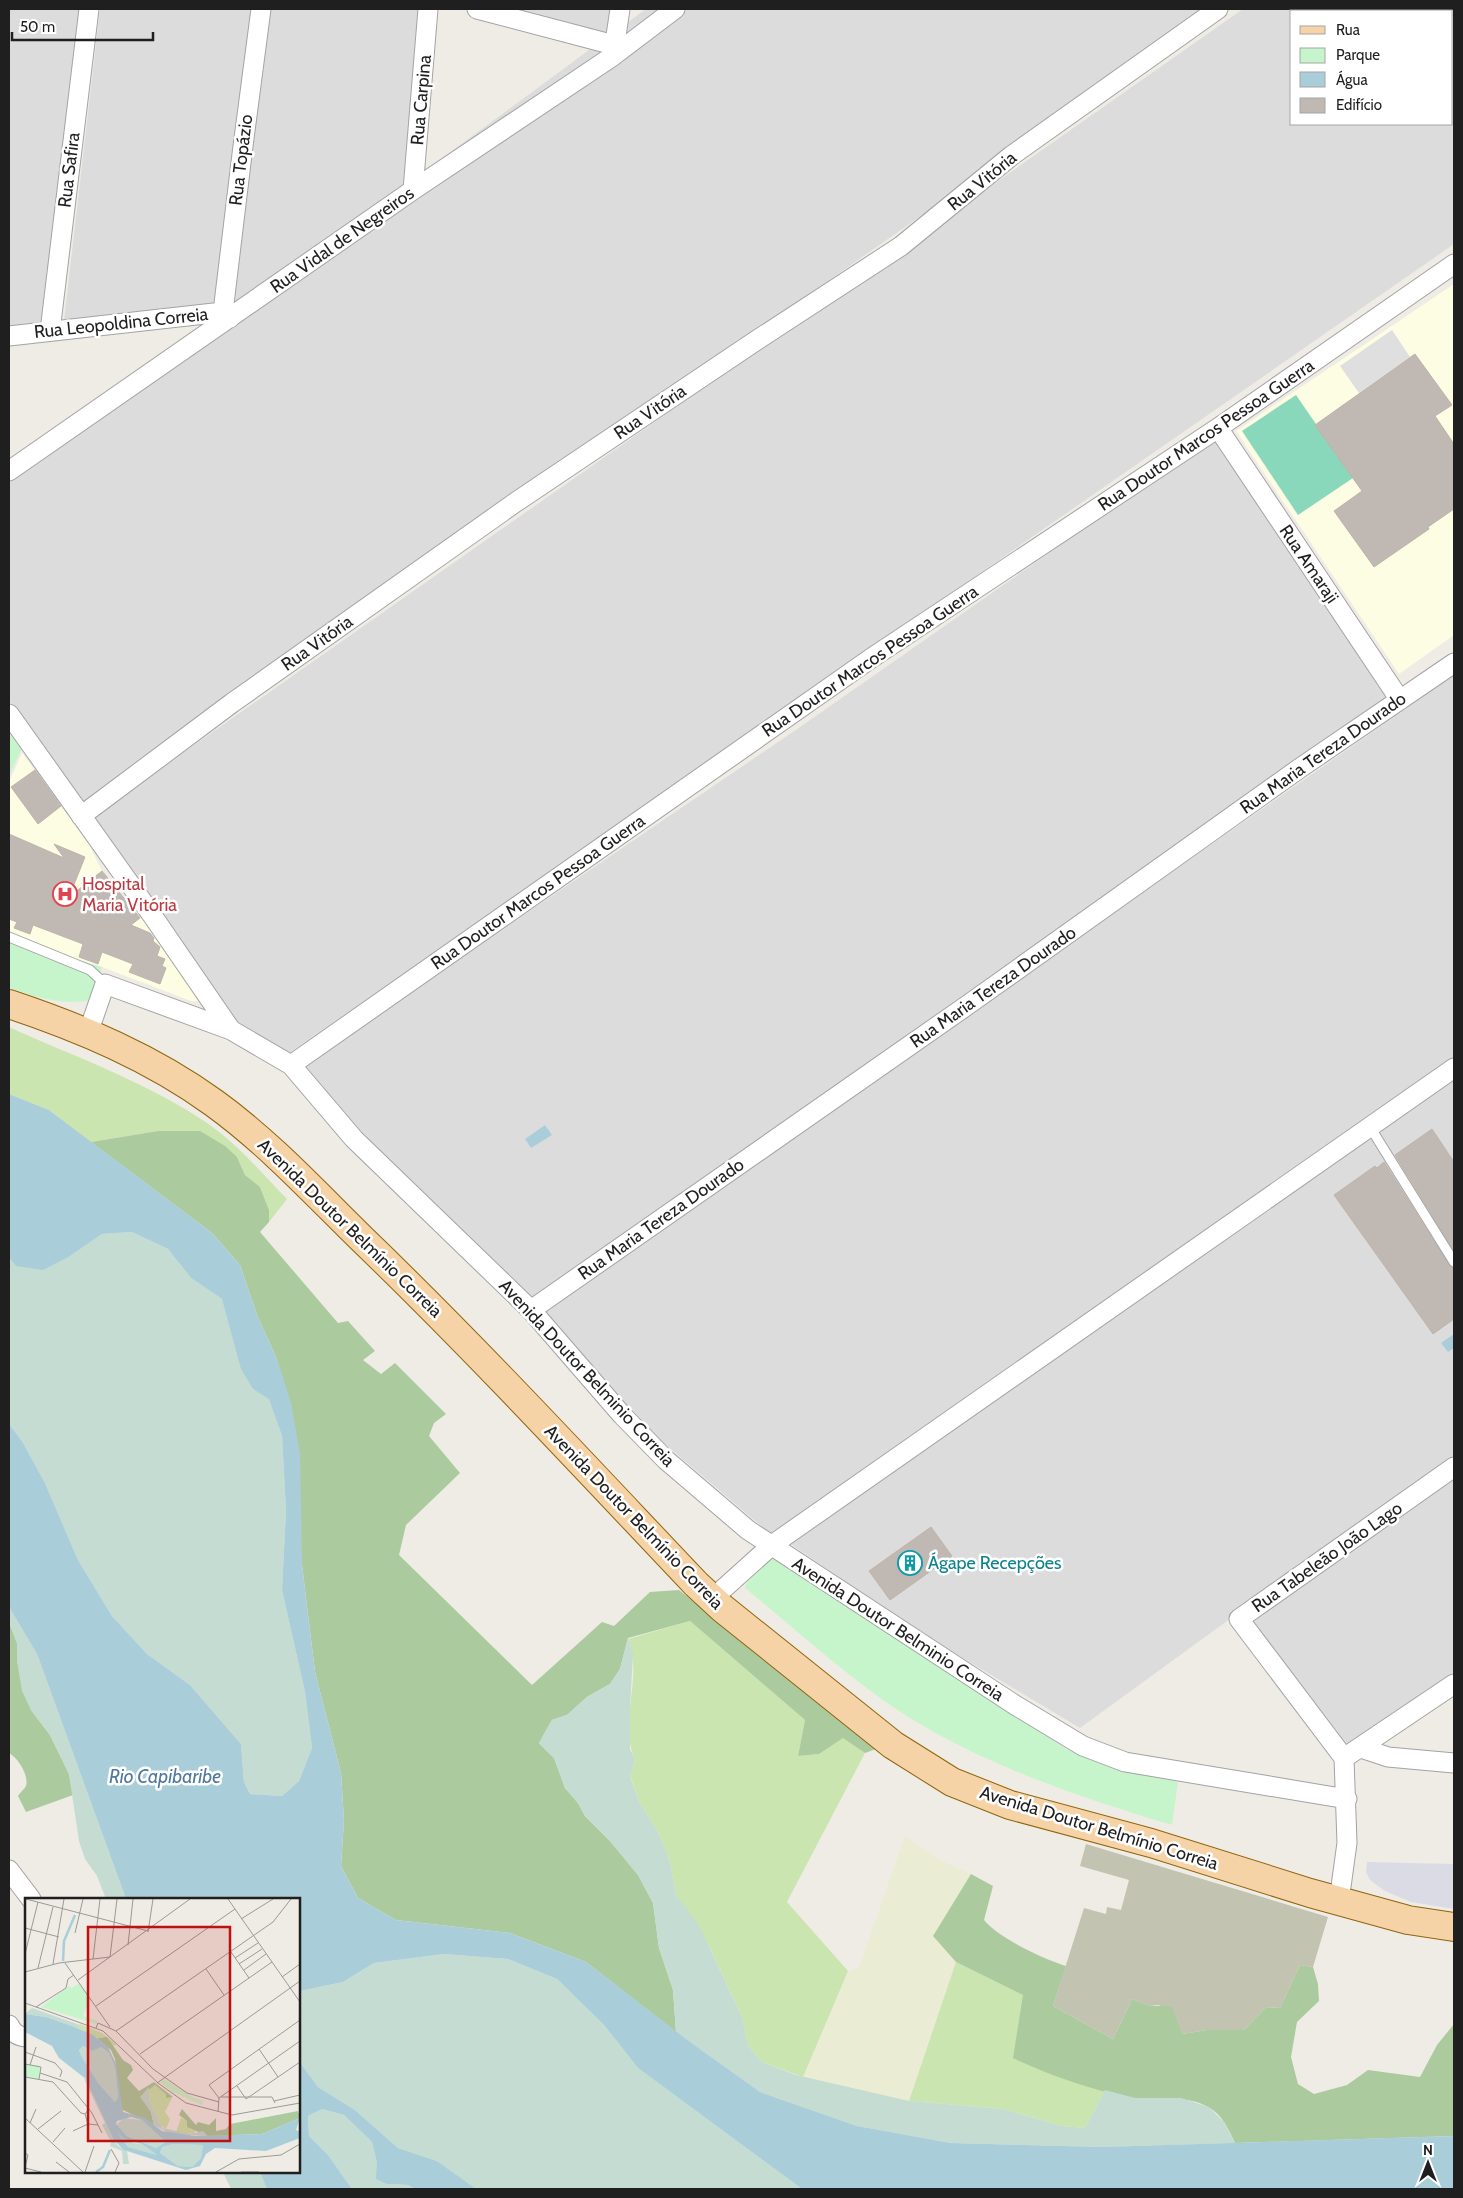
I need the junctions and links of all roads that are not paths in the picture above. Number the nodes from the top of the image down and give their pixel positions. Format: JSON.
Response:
{"nodes":[{"id":1,"x":88,"y":9,"type":"edge"},
{"id":2,"x":262,"y":9,"type":"edge"},
{"id":3,"x":428,"y":9,"type":"edge"},
{"id":4,"x":476,"y":9,"type":"edge"},
{"id":5,"x":620,"y":9,"type":"edge"},
{"id":6,"x":675,"y":9,"type":"edge"},
{"id":7,"x":1218,"y":9,"type":"edge"},
{"id":8,"x":614,"y":50,"type":"junction"},
{"id":9,"x":413,"y":190,"type":"junction"},
{"id":10,"x":1454,"y":264,"type":"edge"},
{"id":11,"x":227,"y":315,"type":"junction"},
{"id":12,"x":50,"y":331,"type":"junction"},
{"id":13,"x":9,"y":336,"type":"edge"},
{"id":14,"x":1218,"y":428,"type":"junction"},
{"id":15,"x":9,"y":471,"type":"edge"},
{"id":16,"x":1454,"y":663,"type":"edge"},
{"id":17,"x":1400,"y":700,"type":"junction"},
{"id":18,"x":9,"y":714,"type":"edge"},
{"id":19,"x":81,"y":816,"type":"junction"},
{"id":20,"x":9,"y":937,"type":"edge"},
{"id":21,"x":105,"y":984,"type":"junction"},
{"id":22,"x":9,"y":1004,"type":"edge"},
{"id":23,"x":231,"y":1030,"type":"junction"},
{"id":24,"x":88,"y":1033,"type":"junction"},
{"id":25,"x":291,"y":1065,"type":"junction"},
{"id":26,"x":1454,"y":1068,"type":"edge"},
{"id":27,"x":1370,"y":1127,"type":"junction"},
{"id":28,"x":1454,"y":1262,"type":"edge"},
{"id":29,"x":531,"y":1310,"type":"junction"},
{"id":30,"x":1454,"y":1467,"type":"edge"},
{"id":31,"x":772,"y":1546,"type":"junction"},
{"id":32,"x":712,"y":1598,"type":"junction"},
{"id":33,"x":1454,"y":1684,"type":"edge"},
{"id":34,"x":1361,"y":1748,"type":"junction"},
{"id":35,"x":1344,"y":1758,"type":"junction"},
{"id":36,"x":1454,"y":1763,"type":"edge"},
{"id":37,"x":1346,"y":1799,"type":"junction"},
{"id":38,"x":9,"y":1870,"type":"edge"},
{"id":39,"x":30,"y":1898,"type":"edge"},
{"id":40,"x":1339,"y":1901,"type":"junction"},
{"id":41,"x":1454,"y":1927,"type":"edge"},
{"id":42,"x":9,"y":2025,"type":"edge"},
{"id":43,"x":25,"y":2038,"type":"edge"}],
"edges":[{"from":1,"to":12,"type":"street","name":"Rua Safira"},
{"from":2,"to":11,"type":"street","name":"Rua Topázio"},
{"from":3,"to":9,"type":"street","name":"Rua Carpina"},
{"from":4,"to":8,"type":"street"},
{"from":5,"to":8,"type":"street"},
{"from":6,"to":8,"type":"street","name":"Rua Vidal de Negreiros"},
{"from":7,"to":19,"type":"street","name":"Rua Vitória"},
{"from":8,"to":9,"type":"street","name":"Rua Vidal de Negreiros"},
{"from":9,"to":11,"type":"street","name":"Rua Vidal de Negreiros"},
{"from":10,"to":14,"type":"street","name":"Rua Doutor Marcos Pessoa Guerra"},
{"from":11,"to":12,"type":"street","name":"Rua Leopoldina Correia"},
{"from":11,"to":15,"type":"street","name":"Rua Vidal de Negreiros"},
{"from":12,"to":13,"type":"street","name":"Rua Leopoldina Correia"},
{"from":14,"to":17,"type":"street","name":"Rua Amaraji"},
{"from":14,"to":25,"type":"street","name":"Rua Doutor Marcos Pessoa Guerra"},
{"from":16,"to":17,"type":"street","name":"Rua Maria Tereza Dourado"},
{"from":17,"to":29,"type":"street","name":"Rua Maria Tereza Dourado"},
{"from":18,"to":19,"type":"street"},
{"from":19,"to":23,"type":"street"},
{"from":20,"to":21,"type":"lane"},
{"from":21,"to":23,"type":"street","name":"Avenida Doutor Belminio Correia"},
{"from":21,"to":24,"type":"street"},
{"from":22,"to":24,"type":"main road","name":"Avenida Doutor Belmínio Correia"},
{"from":23,"to":25,"type":"street","name":"Avenida Doutor Belminio Correia"},
{"from":24,"to":32,"type":"main road","name":"Avenida Doutor Belmínio Correia"},
{"from":25,"to":29,"type":"street","name":"Avenida Doutor Belminio Correia"},
{"from":26,"to":27,"type":"street"},
{"from":27,"to":28,"type":"lane"},
{"from":27,"to":31,"type":"street"},
{"from":29,"to":31,"type":"street","name":"Avenida Doutor Belminio Correia"},
{"from":30,"to":35,"type":"street","name":"Rua Tabeleão João Lago"},
{"from":31,"to":32,"type":"street"},
{"from":31,"to":37,"type":"street","name":"Avenida Doutor Belminio Correia"},
{"from":32,"to":40,"type":"main road","name":"Avenida Doutor Belmínio Correia"},
{"from":33,"to":34,"type":"street"},
{"from":34,"to":35,"type":"street"},
{"from":34,"to":36,"type":"street"},
{"from":35,"to":37,"type":"street"},
{"from":37,"to":40,"type":"street"},
{"from":38,"to":39,"type":"street"},
{"from":40,"to":41,"type":"main road","name":"Avenida Doutor Belmínio Correia"},
{"from":42,"to":43,"type":"street"}]}
